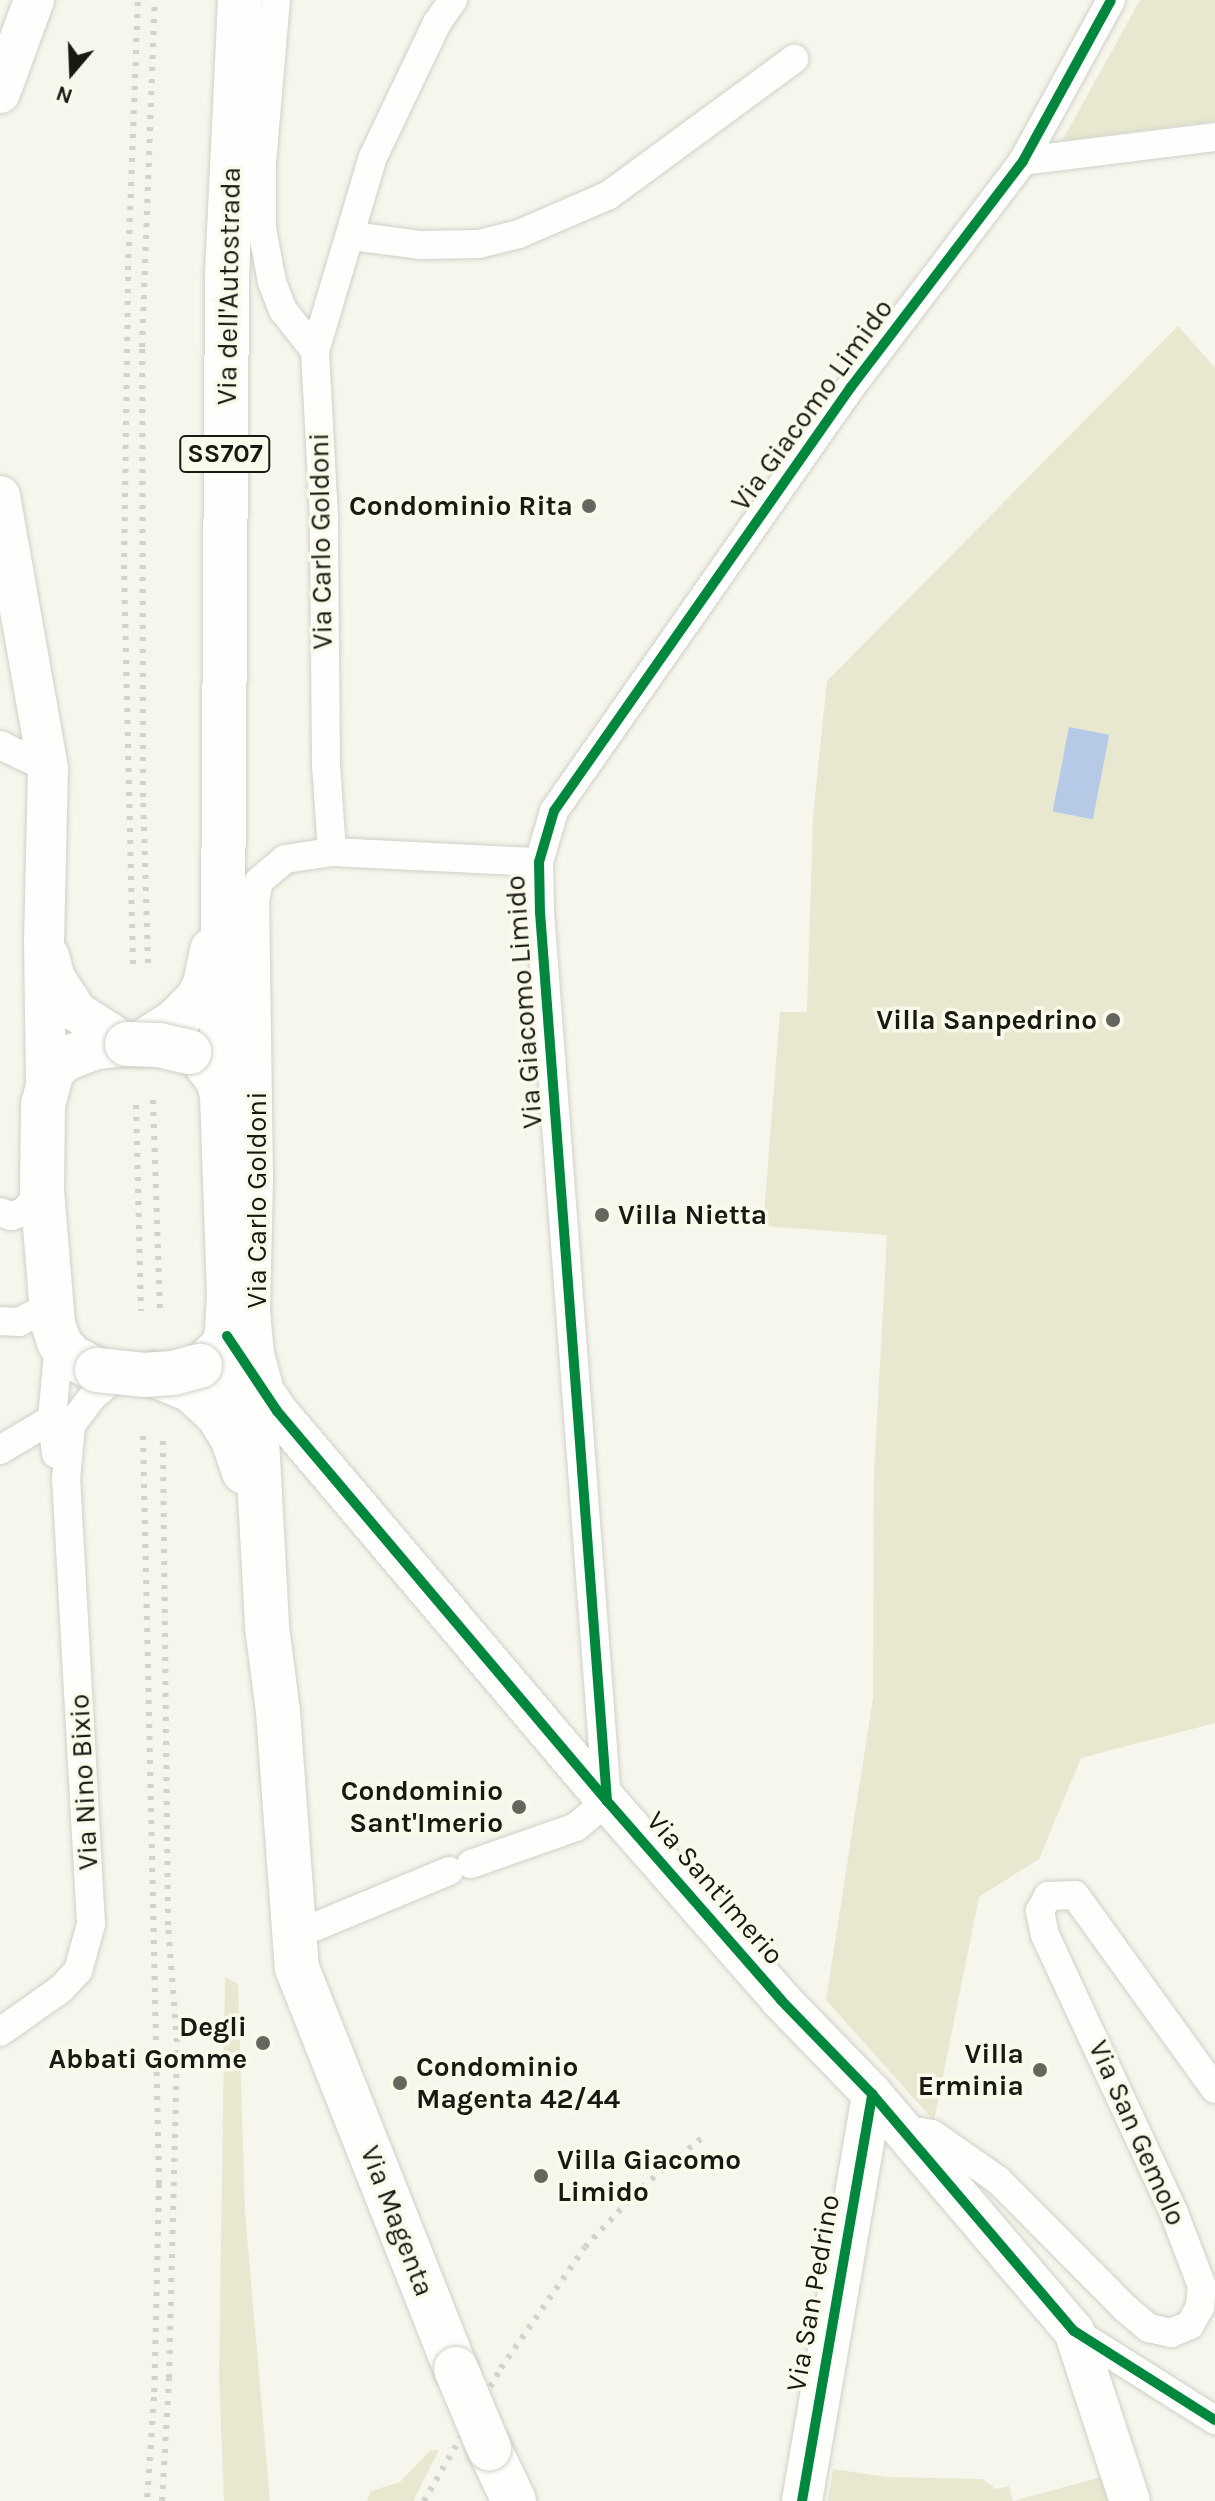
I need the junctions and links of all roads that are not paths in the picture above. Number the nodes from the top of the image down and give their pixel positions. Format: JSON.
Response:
{"nodes":[{"id":1,"x":240,"y":0,"type":"edge"},
{"id":2,"x":276,"y":0,"type":"edge"},
{"id":3,"x":453,"y":0,"type":"edge"},
{"id":4,"x":1111,"y":0,"type":"edge"},
{"id":5,"x":21,"y":14,"type":"edge"},
{"id":6,"x":794,"y":59,"type":"dead end"},
{"id":7,"x":0,"y":93,"type":"edge"},
{"id":8,"x":1215,"y":137,"type":"edge"},
{"id":9,"x":1023,"y":161,"type":"junction"},
{"id":10,"x":352,"y":236,"type":"junction"},
{"id":11,"x":315,"y":351,"type":"junction"},
{"id":12,"x":0,"y":496,"type":"edge"},
{"id":13,"x":0,"y":745,"type":"edge"},
{"id":14,"x":48,"y":768,"type":"junction"},
{"id":15,"x":332,"y":852,"type":"junction"},
{"id":16,"x":539,"y":862,"type":"junction"},
{"id":17,"x":221,"y":909,"type":"junction"},
{"id":18,"x":44,"y":941,"type":"junction"},
{"id":19,"x":133,"y":1044,"type":"junction"},
{"id":20,"x":46,"y":1087,"type":"junction"},
{"id":21,"x":222,"y":1095,"type":"junction"},
{"id":22,"x":42,"y":1190,"type":"junction"},
{"id":23,"x":0,"y":1212,"type":"edge"},
{"id":24,"x":0,"y":1321,"type":"edge"},
{"id":25,"x":55,"y":1324,"type":"junction"},
{"id":26,"x":218,"y":1348,"type":"junction"},
{"id":27,"x":123,"y":1372,"type":"junction"},
{"id":28,"x":274,"y":1407,"type":"junction"},
{"id":29,"x":52,"y":1419,"type":"junction"},
{"id":30,"x":0,"y":1450,"type":"edge"},
{"id":31,"x":66,"y":1493,"type":"junction"},
{"id":32,"x":261,"y":1502,"type":"junction"},
{"id":33,"x":607,"y":1801,"type":"junction"},
{"id":34,"x":293,"y":1936,"type":"junction"},
{"id":35,"x":0,"y":2032,"type":"edge"},
{"id":36,"x":1215,"y":2089,"type":"edge"},
{"id":37,"x":872,"y":2094,"type":"junction"},
{"id":38,"x":903,"y":2129,"type":"junction"},
{"id":39,"x":1074,"y":2331,"type":"junction"},
{"id":40,"x":1215,"y":2420,"type":"edge"},
{"id":41,"x":514,"y":2501,"type":"edge"},
{"id":42,"x":802,"y":2501,"type":"edge"},
{"id":43,"x":1130,"y":2501,"type":"edge"}],
"edges":[{"from":1,"to":17,"type":"main road","name":"Via dell'Autostrada","number":"SS707"},
{"from":2,"to":11,"type":"street"},
{"from":3,"to":10,"type":"street","name":"Via Carlo Goldoni"},
{"from":4,"to":9,"type":"street","name":"Via Giacomo Limido"},
{"from":5,"to":7,"type":"street"},
{"from":6,"to":10,"type":"street"},
{"from":8,"to":9,"type":"street"},
{"from":9,"to":16,"type":"street","name":"Via Giacomo Limido"},
{"from":10,"to":11,"type":"street","name":"Via Carlo Goldoni"},
{"from":11,"to":15,"type":"street","name":"Via Carlo Goldoni"},
{"from":12,"to":14,"type":"street"},
{"from":13,"to":14,"type":"street"},
{"from":14,"to":18,"type":"street"},
{"from":15,"to":16,"type":"street","name":"Via Carlo Goldoni"},
{"from":15,"to":28,"type":"street","name":"Via Carlo Goldoni"},
{"from":16,"to":33,"type":"street","name":"Via Giacomo Limido"},
{"from":17,"to":19,"type":"main road","number":"SS707"},
{"from":17,"to":21,"type":"main road","number":"SS707"},
{"from":18,"to":19,"type":"street"},
{"from":18,"to":20,"type":"street"},
{"from":19,"to":20,"type":"main road"},
{"from":19,"to":21,"type":"main road","bridge":true},
{"from":20,"to":22,"type":"main road"},
{"from":21,"to":26,"type":"main road","name":"Via Magenta"},
{"from":22,"to":23,"type":"street"},
{"from":22,"to":25,"type":"main road"},
{"from":24,"to":25,"type":"street"},
{"from":25,"to":27,"type":"main road","name":"Via Magenta"},
{"from":25,"to":29,"type":"street","name":"Via Nino Bixio"},
{"from":26,"to":27,"type":"main road","bridge":true},
{"from":26,"to":28,"type":"street","name":"Via Sant'Imerio"},
{"from":26,"to":32,"type":"main road","name":"Via Magenta"},
{"from":27,"to":31,"type":"street","name":"Via Nino Bixio"},
{"from":27,"to":32,"type":"main road","name":"Via Magenta"},
{"from":28,"to":33,"type":"street","name":"Via Sant'Imerio"},
{"from":29,"to":30,"type":"street"},
{"from":29,"to":31,"type":"street","name":"Via Nino Bixio"},
{"from":31,"to":35,"type":"street","name":"Via Nino Bixio"},
{"from":32,"to":34,"type":"main road","name":"Via Magenta"},
{"from":33,"to":34,"type":"street","name":"Via Sant'Imerio"},
{"from":33,"to":37,"type":"street","name":"Via Sant'Imerio"},
{"from":34,"to":41,"type":"main road","name":"Via Magenta","bridge":true},
{"from":36,"to":38,"type":"street","name":"Via San Gemolo"},
{"from":37,"to":38,"type":"street","name":"Via Sant'Imerio"},
{"from":37,"to":42,"type":"street","name":"Via San Pedrino"},
{"from":38,"to":39,"type":"street","name":"Via Sant'Imerio"},
{"from":39,"to":40,"type":"street","name":"Via Sant'Imerio"},
{"from":39,"to":43,"type":"street"}]}
